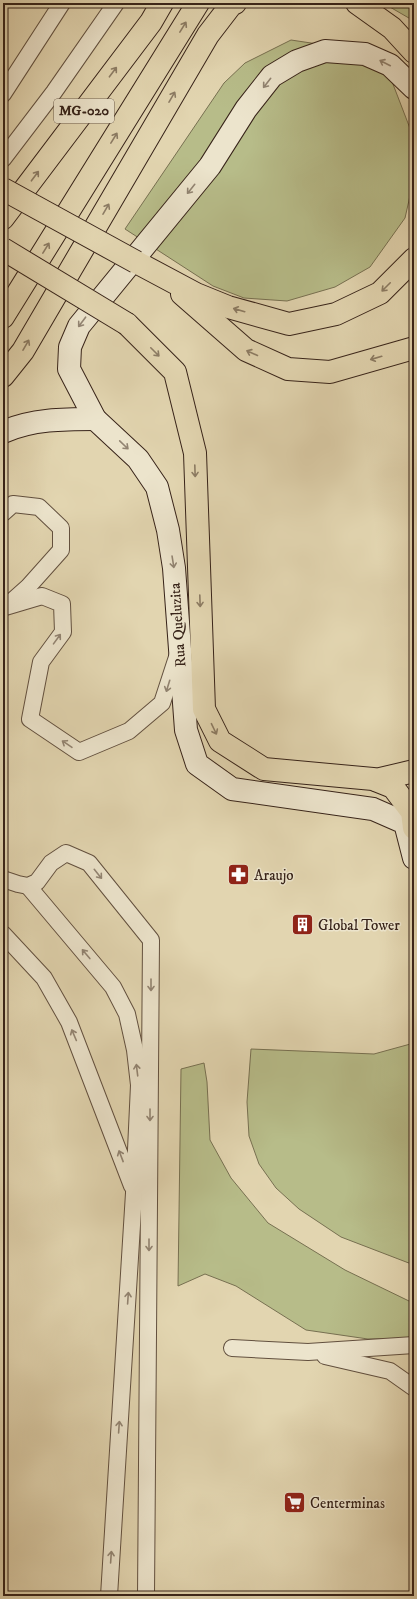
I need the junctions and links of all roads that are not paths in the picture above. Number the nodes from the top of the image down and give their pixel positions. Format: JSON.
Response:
{"nodes":[{"id":1,"x":62,"y":3,"type":"edge"},
{"id":2,"x":116,"y":3,"type":"edge"},
{"id":3,"x":162,"y":3,"type":"edge"},
{"id":4,"x":198,"y":3,"type":"edge"},
{"id":5,"x":235,"y":3,"type":"edge"},
{"id":6,"x":357,"y":3,"type":"edge"},
{"id":7,"x":414,"y":52,"type":"edge"},
{"id":8,"x":414,"y":88,"type":"edge"},
{"id":9,"x":3,"y":94,"type":"edge"},
{"id":10,"x":3,"y":158,"type":"edge"},
{"id":11,"x":3,"y":189,"type":"edge"},
{"id":12,"x":3,"y":218,"type":"edge"},
{"id":13,"x":3,"y":249,"type":"edge"},
{"id":14,"x":414,"y":259,"type":"edge"},
{"id":15,"x":161,"y":276,"type":"junction"},
{"id":16,"x":3,"y":317,"type":"edge"},
{"id":17,"x":414,"y":348,"type":"edge"},
{"id":18,"x":3,"y":376,"type":"edge"},
{"id":19,"x":95,"y":419,"type":"junction"},
{"id":20,"x":3,"y":432,"type":"edge"},
{"id":21,"x":3,"y":513,"type":"edge"},
{"id":22,"x":4,"y":608,"type":"edge"},
{"id":23,"x":179,"y":649,"type":"junction"},
{"id":24,"x":414,"y":772,"type":"edge"},
{"id":25,"x":374,"y":780,"type":"junction"},
{"id":26,"x":414,"y":828,"type":"edge"},
{"id":27,"x":414,"y":858,"type":"edge"},
{"id":28,"x":3,"y":880,"type":"edge"},
{"id":29,"x":28,"y":886,"type":"junction"},
{"id":30,"x":3,"y":934,"type":"edge"},
{"id":31,"x":134,"y":1193,"type":"junction"},
{"id":32,"x":414,"y":1345,"type":"edge"},
{"id":33,"x":232,"y":1348,"type":"dead end"},
{"id":34,"x":308,"y":1352,"type":"junction"},
{"id":35,"x":414,"y":1388,"type":"edge"},
{"id":36,"x":109,"y":1596,"type":"edge"},
{"id":37,"x":146,"y":1596,"type":"edge"}],
"edges":[{"from":1,"to":9,"type":"lane"},
{"from":2,"to":10,"type":"lane"},
{"from":12,"to":3,"type":"highway","number":"MG-020","one_way":true},
{"from":16,"to":4,"type":"highway","one_way":true},
{"from":18,"to":5,"type":"highway","one_way":true},
{"from":6,"to":7,"type":"highway"},
{"from":8,"to":19,"type":"main road","name":"Rua Queluzita","one_way":true},
{"from":11,"to":15,"type":"highway","bridge":true},
{"from":13,"to":25,"type":"highway","one_way":true,"bridge":true},
{"from":14,"to":15,"type":"highway","one_way":true},
{"from":17,"to":15,"type":"highway","one_way":true},
{"from":19,"to":20,"type":"main road"},
{"from":19,"to":23,"type":"main road","name":"Rua Queluzita","one_way":true},
{"from":21,"to":22,"type":"lane"},
{"from":23,"to":22,"type":"lane","one_way":true},
{"from":23,"to":27,"type":"main road","name":"Rua Queluzita"},
{"from":24,"to":25,"type":"highway"},
{"from":25,"to":26,"type":"highway"},
{"from":28,"to":29,"type":"lane"},
{"from":31,"to":29,"type":"lane","one_way":true},
{"from":29,"to":37,"type":"lane","one_way":true},
{"from":31,"to":30,"type":"lane","one_way":true},
{"from":36,"to":31,"type":"lane","one_way":true},
{"from":32,"to":34,"type":"lane"},
{"from":33,"to":34,"type":"lane"},
{"from":34,"to":35,"type":"lane"}]}
